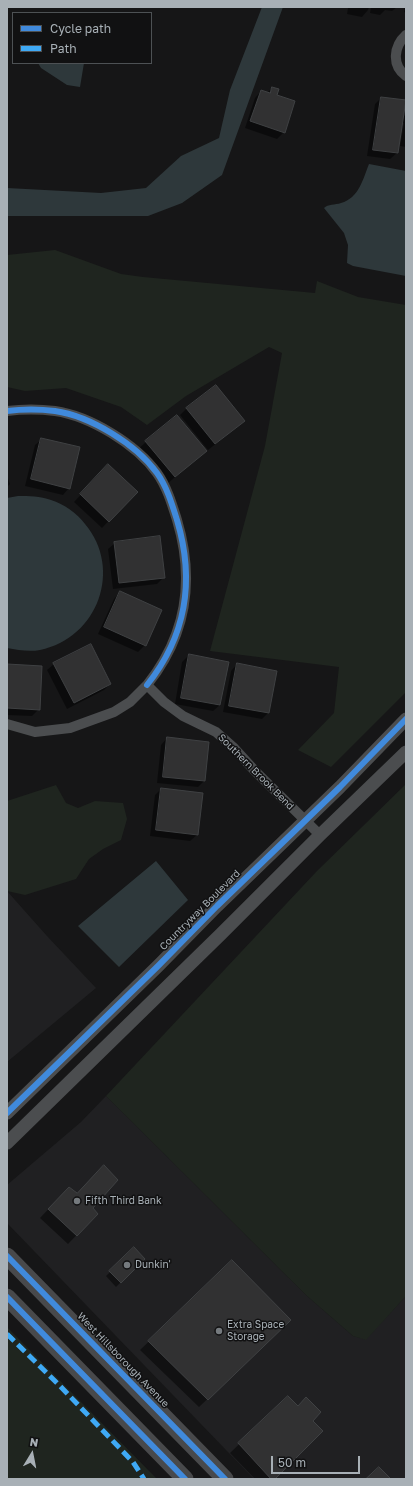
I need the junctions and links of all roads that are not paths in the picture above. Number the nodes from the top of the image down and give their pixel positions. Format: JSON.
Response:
{"nodes":[{"id":1,"x":406,"y":36,"type":"edge"},
{"id":2,"x":406,"y":76,"type":"edge"},
{"id":3,"x":7,"y":411,"type":"edge"},
{"id":4,"x":147,"y":685,"type":"junction"},
{"id":5,"x":406,"y":719,"type":"edge"},
{"id":6,"x":7,"y":724,"type":"edge"},
{"id":7,"x":406,"y":752,"type":"edge"},
{"id":8,"x":305,"y":821,"type":"junction"},
{"id":9,"x":320,"y":835,"type":"junction"},
{"id":10,"x":7,"y":1113,"type":"edge"},
{"id":11,"x":7,"y":1143,"type":"edge"},
{"id":12,"x":7,"y":1256,"type":"edge"},
{"id":13,"x":7,"y":1297,"type":"edge"},
{"id":14,"x":185,"y":1479,"type":"edge"},
{"id":15,"x":225,"y":1479,"type":"edge"}],
"edges":[{"from":1,"to":2,"type":"street"},
{"from":3,"to":4,"type":"street"},
{"from":4,"to":6,"type":"street"},
{"from":4,"to":8,"type":"street","name":"Southern Brook Bend"},
{"from":5,"to":8,"type":"street","name":"Countryway Boulevard"},
{"from":7,"to":9,"type":"street"},
{"from":8,"to":9,"type":"street","name":"Southern Brook Bend"},
{"from":8,"to":10,"type":"street","name":"Countryway Boulevard"},
{"from":9,"to":11,"type":"street"},
{"from":12,"to":15,"type":"main road","name":"West Hillsborough Avenue"},
{"from":13,"to":14,"type":"main road"}]}
